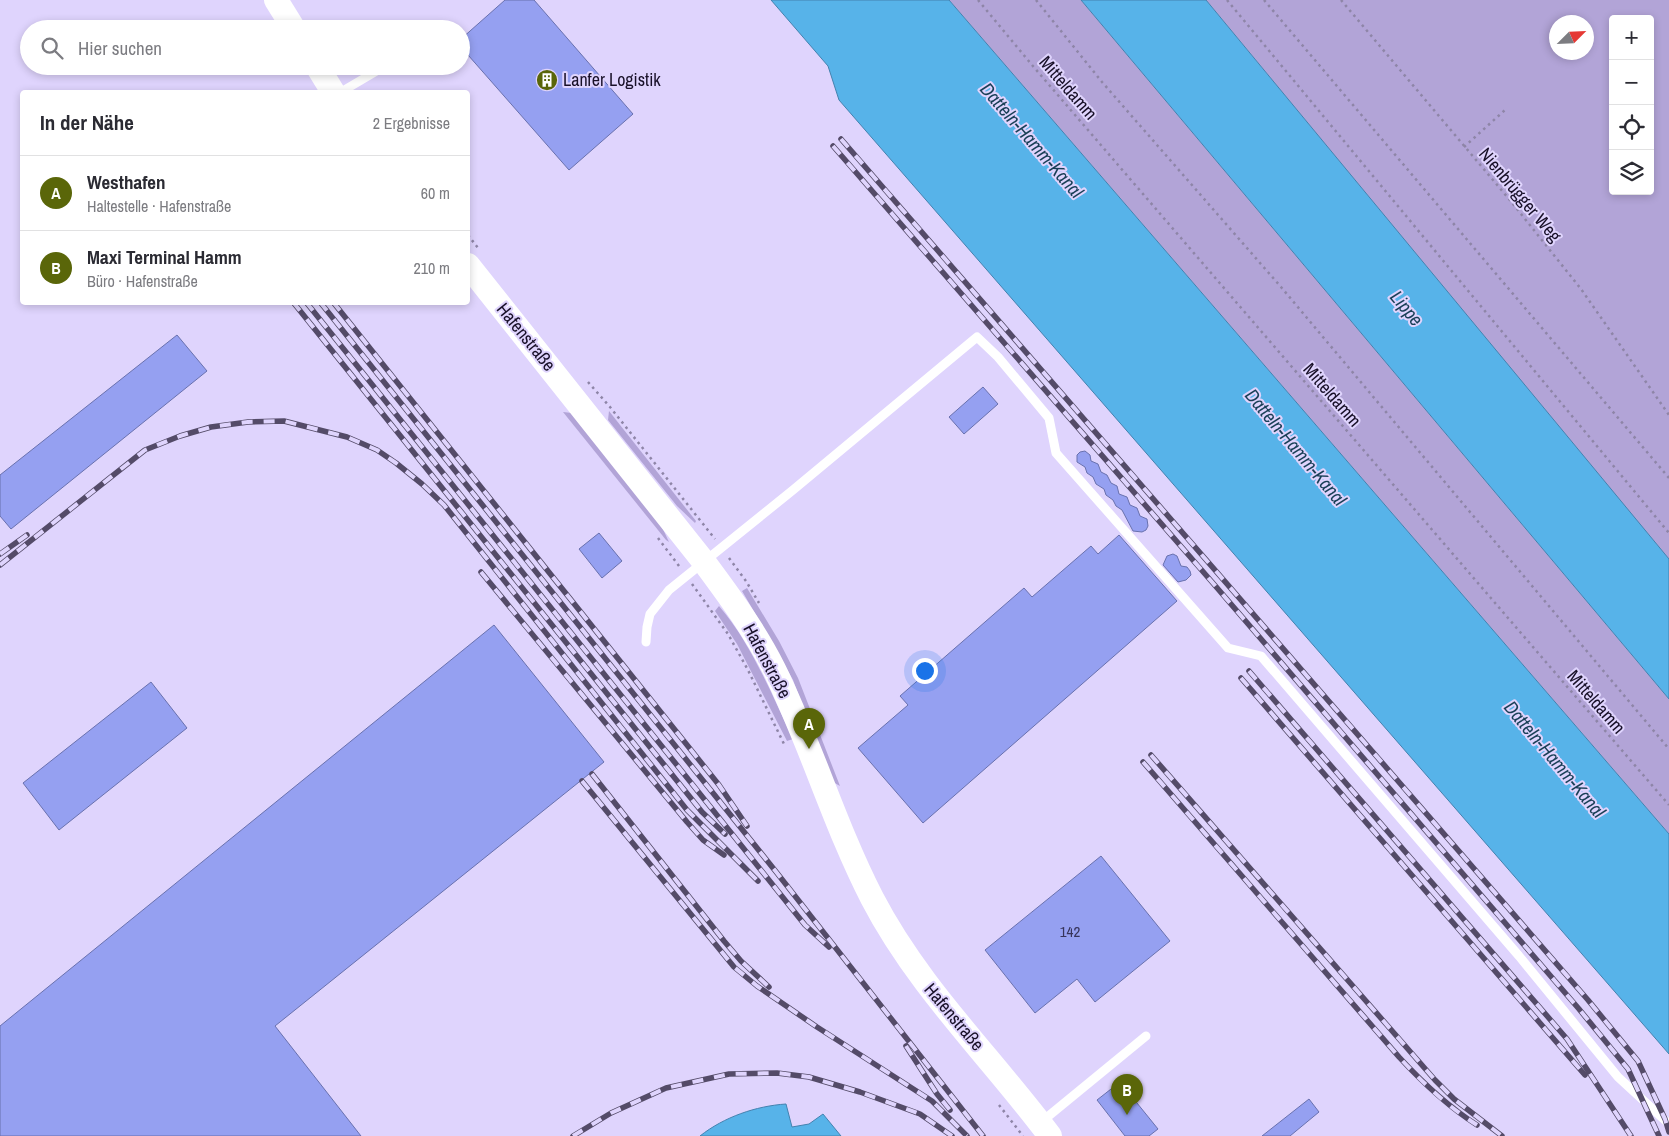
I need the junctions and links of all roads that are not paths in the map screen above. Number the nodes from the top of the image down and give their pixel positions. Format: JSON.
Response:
{"nodes":[{"id":1,"x":276,"y":0,"type":"edge"},
{"id":2,"x":288,"y":20,"type":"edge"},
{"id":3,"x":322,"y":75,"type":"edge"},
{"id":4,"x":370,"y":75,"type":"edge"},
{"id":5,"x":331,"y":90,"type":"edge"},
{"id":6,"x":344,"y":90,"type":"edge"},
{"id":7,"x":470,"y":268,"type":"edge"},
{"id":8,"x":695,"y":569,"type":"junction"},
{"id":9,"x":646,"y":642,"type":"dead end"},
{"id":10,"x":1146,"y":1036,"type":"dead end"},
{"id":11,"x":1669,"y":1124,"type":"edge"},
{"id":12,"x":1038,"y":1132,"type":"edge"}],
"edges":[{"from":1,"to":2,"type":"street"},
{"from":3,"to":5,"type":"street"},
{"from":4,"to":6,"type":"lane"},
{"from":7,"to":8,"type":"street","name":"Hafenstraße"},
{"from":8,"to":9,"type":"lane"},
{"from":8,"to":11,"type":"lane"},
{"from":8,"to":12,"type":"street","name":"Hafenstraße"},
{"from":10,"to":12,"type":"lane"}]}
